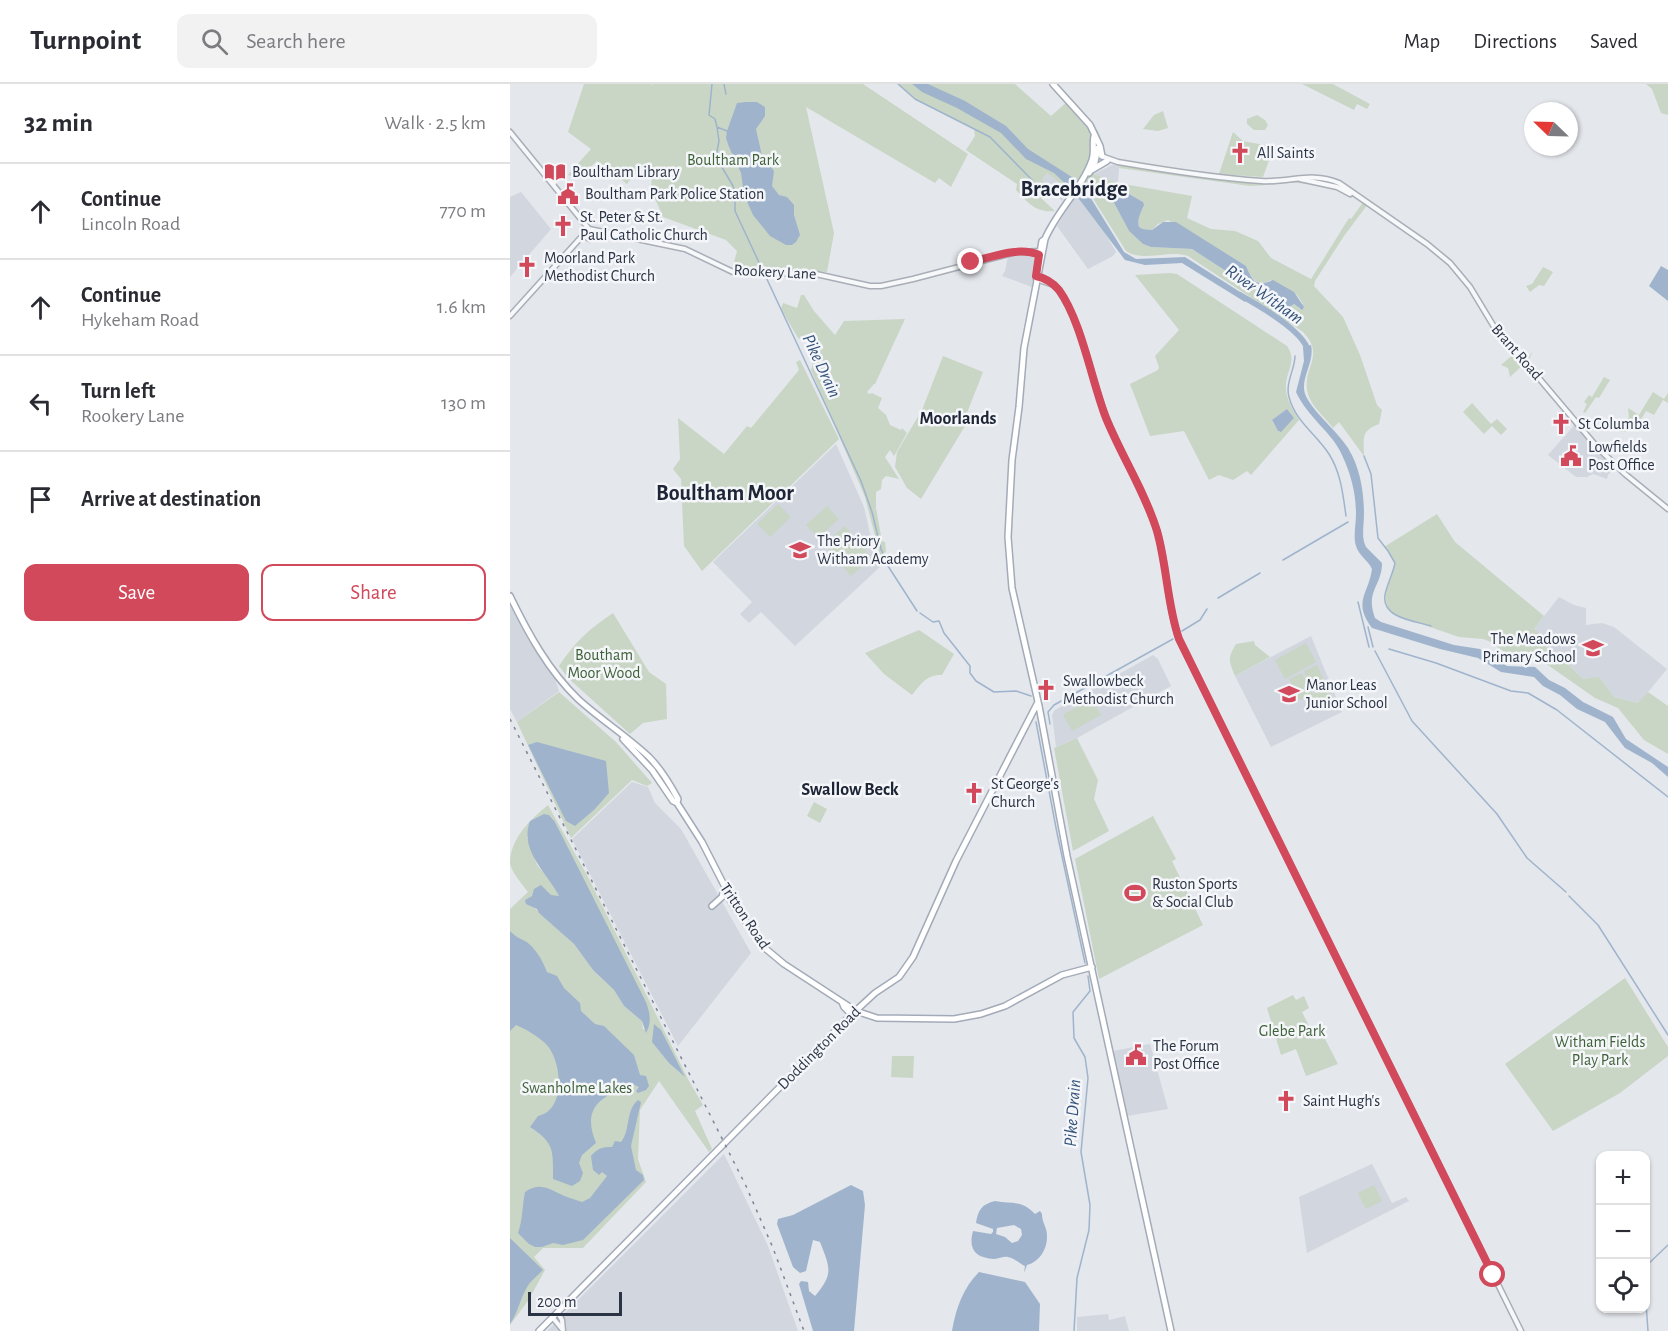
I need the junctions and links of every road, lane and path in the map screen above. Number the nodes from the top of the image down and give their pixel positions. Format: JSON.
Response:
{"nodes":[{"id":1,"x":1053,"y":84,"type":"edge"},
{"id":2,"x":510,"y":132,"type":"edge"},
{"id":3,"x":1094,"y":136,"type":"junction"},
{"id":4,"x":1100,"y":158,"type":"junction"},
{"id":5,"x":1085,"y":176,"type":"junction"},
{"id":6,"x":1325,"y":177,"type":"junction"},
{"id":7,"x":1298,"y":179,"type":"junction"},
{"id":8,"x":1324,"y":184,"type":"junction"},
{"id":9,"x":1364,"y":201,"type":"junction"},
{"id":10,"x":600,"y":231,"type":"junction"},
{"id":11,"x":587,"y":233,"type":"junction"},
{"id":12,"x":594,"y":236,"type":"junction"},
{"id":13,"x":1042,"y":254,"type":"junction"},
{"id":14,"x":1037,"y":279,"type":"junction"},
{"id":15,"x":1048,"y":284,"type":"joint"},
{"id":16,"x":510,"y":316,"type":"edge"},
{"id":17,"x":1668,"y":509,"type":"edge"},
{"id":18,"x":510,"y":596,"type":"edge"},
{"id":19,"x":1038,"y":702,"type":"junction"},
{"id":20,"x":1030,"y":719,"type":"junction"},
{"id":21,"x":1042,"y":721,"type":"junction"},
{"id":22,"x":618,"y":733,"type":"junction"},
{"id":23,"x":662,"y":773,"type":"junction"},
{"id":24,"x":666,"y":792,"type":"junction"},
{"id":25,"x":677,"y":802,"type":"junction"},
{"id":26,"x":725,"y":887,"type":"junction"},
{"id":27,"x":711,"y":906,"type":"dead end"},
{"id":28,"x":1092,"y":967,"type":"junction"},
{"id":29,"x":856,"y":1011,"type":"junction"},
{"id":30,"x":558,"y":1313,"type":"junction"},
{"id":31,"x":553,"y":1318,"type":"junction"},
{"id":32,"x":563,"y":1330,"type":"edge"},
{"id":33,"x":539,"y":1331,"type":"edge"},
{"id":34,"x":1171,"y":1331,"type":"edge"},
{"id":35,"x":1521,"y":1331,"type":"edge"}],
"edges":[{"from":1,"to":3,"type":"main road"},
{"from":2,"to":11,"type":"street"},
{"from":3,"to":4,"type":"main road"},
{"from":3,"to":4,"type":"main road"},
{"from":4,"to":5,"type":"main road"},
{"from":4,"to":5,"type":"main road"},
{"from":4,"to":7,"type":"street","name":"Brant Road"},
{"from":5,"to":13,"type":"main road"},
{"from":6,"to":7,"type":"street","name":"Brant Road"},
{"from":6,"to":8,"type":"street"},
{"from":6,"to":9,"type":"street","name":"Brant Road"},
{"from":7,"to":8,"type":"street","name":"Brant Road"},
{"from":8,"to":9,"type":"street","name":"Brant Road"},
{"from":9,"to":17,"type":"street","name":"Brant Road"},
{"from":10,"to":11,"type":"street","name":"Rookery Lane"},
{"from":10,"to":12,"type":"street"},
{"from":10,"to":13,"type":"street","name":"Rookery Lane"},
{"from":11,"to":12,"type":"street"},
{"from":11,"to":12,"type":"street"},
{"from":11,"to":16,"type":"street"},
{"from":13,"to":14,"type":"main road"},
{"from":14,"to":15,"type":"main road"},
{"from":14,"to":19,"type":"main road"},
{"from":15,"to":35,"type":"street"},
{"from":18,"to":22,"type":"main road","name":"Tritton Road"},
{"from":19,"to":20,"type":"main road","name":"Doddington Road"},
{"from":19,"to":21,"type":"main road"},
{"from":20,"to":21,"type":"main road"},
{"from":20,"to":29,"type":"main road","name":"Doddington Road"},
{"from":21,"to":28,"type":"main road"},
{"from":22,"to":23,"type":"main road","name":"Tritton Road"},
{"from":22,"to":24,"type":"main road","name":"Tritton Road"},
{"from":23,"to":24,"type":"main road"},
{"from":23,"to":25,"type":"main road","name":"Tritton Road"},
{"from":24,"to":25,"type":"main road","name":"Tritton Road"},
{"from":25,"to":26,"type":"main road","name":"Tritton Road"},
{"from":26,"to":27,"type":"main road"},
{"from":26,"to":29,"type":"main road","name":"Tritton Road"},
{"from":28,"to":29,"type":"main road","name":"Tritton Road"},
{"from":28,"to":34,"type":"main road"},
{"from":29,"to":30,"type":"main road","name":"Doddington Road"},
{"from":30,"to":31,"type":"main road","name":"Doddington Road"},
{"from":30,"to":32,"type":"street"},
{"from":31,"to":32,"type":"street"},
{"from":31,"to":33,"type":"main road","name":"Doddington Road"}]}
